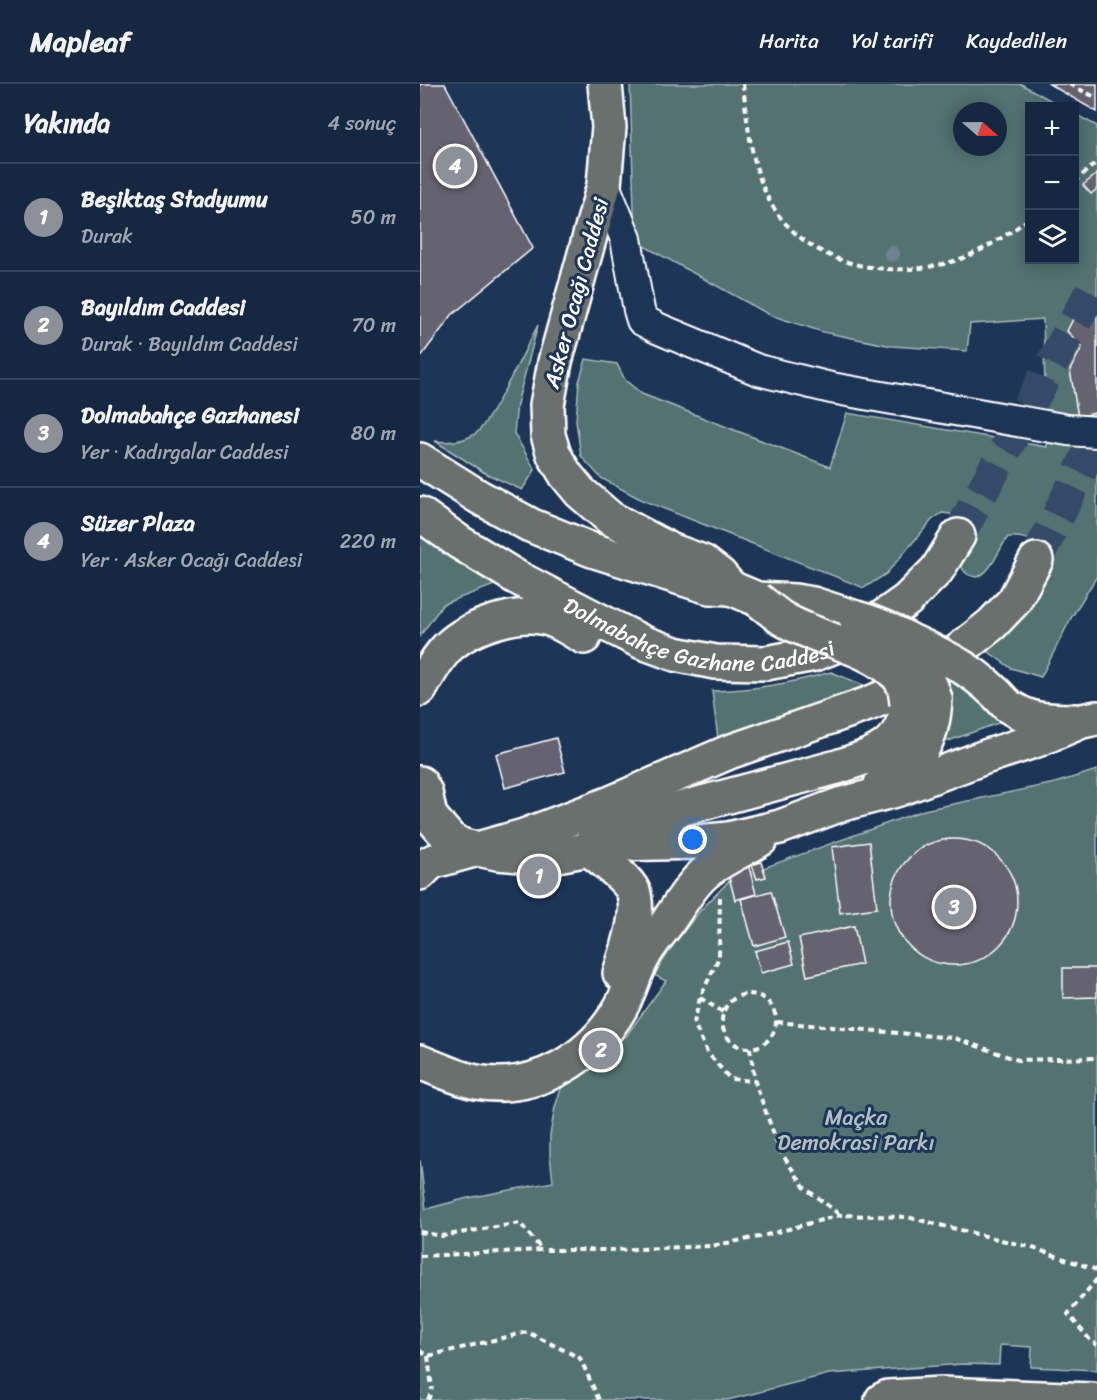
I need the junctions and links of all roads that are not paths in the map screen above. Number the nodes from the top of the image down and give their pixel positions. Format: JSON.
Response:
{"nodes":[{"id":1,"x":605,"y":84,"type":"edge"},
{"id":2,"x":604,"y":185,"type":"junction"},
{"id":3,"x":1097,"y":432,"type":"edge"},
{"id":4,"x":420,"y":460,"type":"edge"},
{"id":5,"x":420,"y":514,"type":"edge"},
{"id":6,"x":958,"y":536,"type":"tunnel mouth"},
{"id":7,"x":1036,"y":560,"type":"tunnel mouth"},
{"id":8,"x":744,"y":594,"type":"junction"},
{"id":9,"x":907,"y":600,"type":"junction"},
{"id":10,"x":856,"y":618,"type":"junction"},
{"id":11,"x":420,"y":689,"type":"edge"},
{"id":12,"x":921,"y":702,"type":"junction"},
{"id":13,"x":1090,"y":720,"type":"edge"},
{"id":14,"x":420,"y":783,"type":"edge"},
{"id":15,"x":839,"y":805,"type":"junction"},
{"id":16,"x":780,"y":827,"type":"junction"},
{"id":17,"x":478,"y":849,"type":"junction"},
{"id":18,"x":590,"y":849,"type":"junction"},
{"id":19,"x":524,"y":856,"type":"junction"},
{"id":20,"x":420,"y":873,"type":"edge"},
{"id":21,"x":708,"y":887,"type":"junction"},
{"id":22,"x":633,"y":892,"type":"junction"},
{"id":23,"x":420,"y":1047,"type":"edge"},
{"id":24,"x":420,"y":1062,"type":"edge"},
{"id":25,"x":882,"y":1400,"type":"edge"},
{"id":26,"x":1092,"y":1400,"type":"edge"}],
"edges":[{"from":1,"to":2,"type":"main road","name":"Asker Ocağı Caddesi"},
{"from":2,"to":3,"type":"lane"},
{"from":2,"to":8,"type":"main road","name":"Asker Ocağı Caddesi"},
{"from":4,"to":8,"type":"main road","name":"Dolmabahçe Gazhane Caddesi"},
{"from":5,"to":9,"type":"main road","name":"Dolmabahçe Gazhane Caddesi"},
{"from":6,"to":9,"type":"main road","name":"Dolmabahçe Gazhane Caddesi"},
{"from":7,"to":17,"type":"main road"},
{"from":8,"to":10,"type":"main road","name":"Dolmabahçe Gazhane Caddesi"},
{"from":8,"to":12,"type":"main road","name":"Asker Ocağı Caddesi","bridge":true},
{"from":9,"to":11,"type":"main road"},
{"from":10,"to":12,"type":"main road","bridge":true},
{"from":10,"to":13,"type":"main road","name":"Dolmabahçe Gazhane Caddesi","bridge":true},
{"from":12,"to":15,"type":"main road"},
{"from":12,"to":19,"type":"main road"},
{"from":13,"to":15,"type":"main road"},
{"from":14,"to":17,"type":"main road"},
{"from":15,"to":16,"type":"main road"},
{"from":16,"to":18,"type":"main road"},
{"from":16,"to":21,"type":"main road"},
{"from":17,"to":19,"type":"main road"},
{"from":17,"to":20,"type":"main road"},
{"from":18,"to":19,"type":"main road"},
{"from":18,"to":22,"type":"main road"},
{"from":21,"to":22,"type":"main road"},
{"from":21,"to":24,"type":"main road"},
{"from":22,"to":23,"type":"main road"},
{"from":25,"to":26,"type":"main road"}]}
